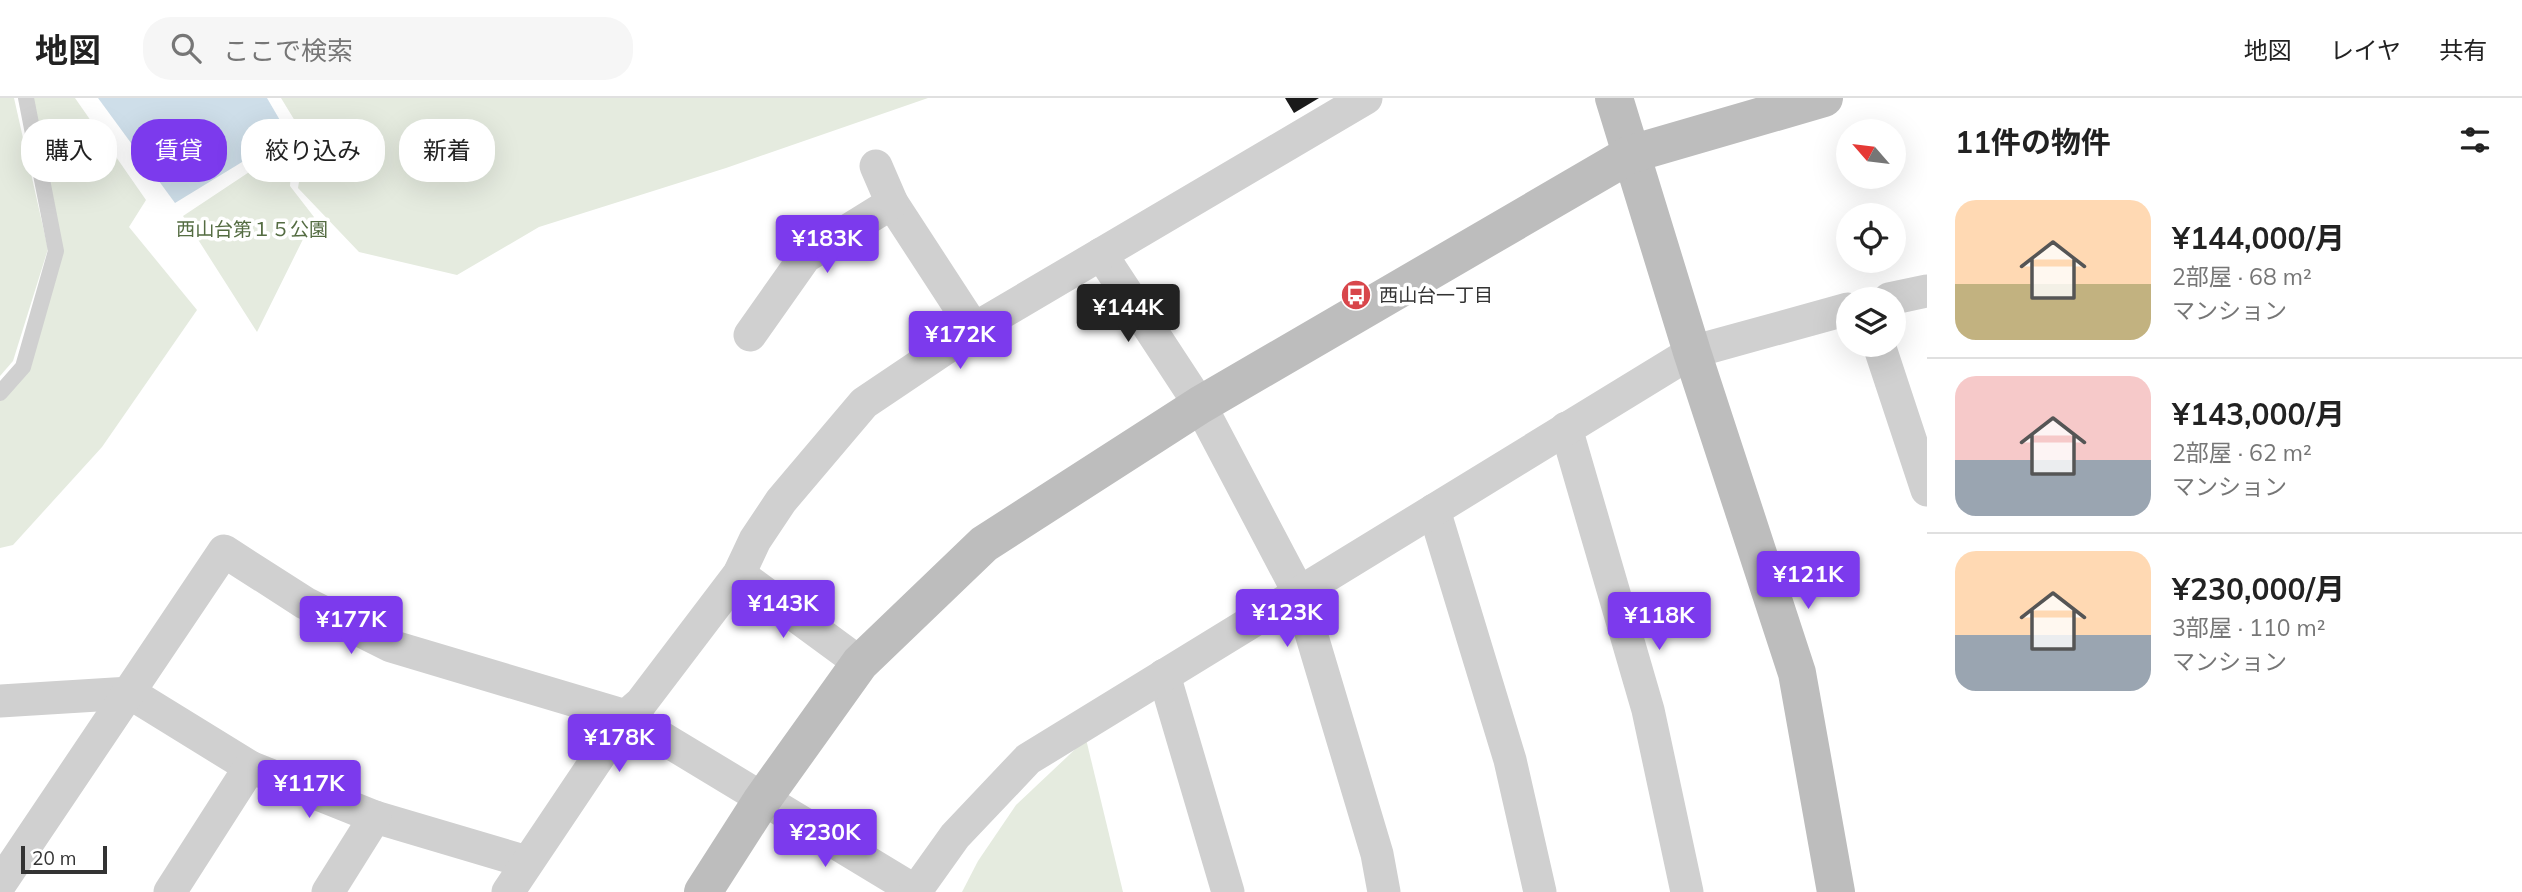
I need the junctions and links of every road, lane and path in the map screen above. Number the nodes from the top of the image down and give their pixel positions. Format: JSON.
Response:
{"nodes":[{"id":1,"x":26,"y":98,"type":"edge"},
{"id":2,"x":1366,"y":98,"type":"edge"},
{"id":3,"x":1614,"y":98,"type":"edge"},
{"id":4,"x":1824,"y":98,"type":"edge"},
{"id":5,"x":1333,"y":107,"type":"edge"},
{"id":6,"x":1631,"y":153,"type":"junction"},
{"id":7,"x":876,"y":166,"type":"dead end"},
{"id":8,"x":892,"y":203,"type":"junction"},
{"id":9,"x":1101,"y":254,"type":"junction"},
{"id":10,"x":1927,"y":291,"type":"edge"},
{"id":11,"x":1906,"y":295,"type":"edge"},
{"id":12,"x":1836,"y":312,"type":"edge"},
{"id":13,"x":974,"y":329,"type":"junction"},
{"id":14,"x":750,"y":335,"type":"dead end"},
{"id":15,"x":1692,"y":352,"type":"junction"},
{"id":16,"x":1883,"y":357,"type":"edge"},
{"id":17,"x":0,"y":393,"type":"edge"},
{"id":18,"x":1200,"y":405,"type":"junction"},
{"id":19,"x":1566,"y":428,"type":"junction"},
{"id":20,"x":1927,"y":490,"type":"edge"},
{"id":21,"x":1434,"y":510,"type":"junction"},
{"id":22,"x":739,"y":574,"type":"junction"},
{"id":23,"x":1299,"y":593,"type":"junction"},
{"id":24,"x":860,"y":663,"type":"junction"},
{"id":25,"x":1164,"y":676,"type":"junction"},
{"id":26,"x":130,"y":693,"type":"junction"},
{"id":27,"x":0,"y":701,"type":"edge"},
{"id":28,"x":626,"y":716,"type":"junction"},
{"id":29,"x":250,"y":767,"type":"junction"},
{"id":30,"x":762,"y":800,"type":"junction"},
{"id":31,"x":375,"y":817,"type":"junction"},
{"id":32,"x":527,"y":862,"type":"junction"},
{"id":33,"x":0,"y":884,"type":"edge"},
{"id":34,"x":170,"y":892,"type":"edge"},
{"id":35,"x":328,"y":892,"type":"edge"},
{"id":36,"x":508,"y":892,"type":"edge"},
{"id":37,"x":703,"y":892,"type":"edge"},
{"id":38,"x":916,"y":892,"type":"edge"},
{"id":39,"x":1228,"y":892,"type":"edge"},
{"id":40,"x":1384,"y":892,"type":"edge"},
{"id":41,"x":1540,"y":892,"type":"edge"},
{"id":42,"x":1688,"y":892,"type":"edge"},
{"id":43,"x":1836,"y":892,"type":"edge"}],
"edges":[{"from":1,"to":17,"type":"lane"},
{"from":2,"to":5,"type":"street"},
{"from":3,"to":6,"type":"street"},
{"from":4,"to":6,"type":"street"},
{"from":5,"to":9,"type":"street"},
{"from":6,"to":15,"type":"street"},
{"from":6,"to":18,"type":"street"},
{"from":7,"to":8,"type":"street"},
{"from":8,"to":13,"type":"street"},
{"from":8,"to":14,"type":"street"},
{"from":9,"to":13,"type":"street"},
{"from":9,"to":18,"type":"street"},
{"from":10,"to":11,"type":"street"},
{"from":12,"to":15,"type":"street"},
{"from":13,"to":22,"type":"street"},
{"from":15,"to":19,"type":"street"},
{"from":15,"to":43,"type":"street"},
{"from":16,"to":20,"type":"street"},
{"from":18,"to":23,"type":"street"},
{"from":18,"to":24,"type":"street"},
{"from":19,"to":21,"type":"street"},
{"from":19,"to":42,"type":"street"},
{"from":21,"to":23,"type":"street"},
{"from":21,"to":41,"type":"street"},
{"from":22,"to":24,"type":"street"},
{"from":22,"to":28,"type":"street"},
{"from":23,"to":25,"type":"street"},
{"from":23,"to":40,"type":"street"},
{"from":24,"to":30,"type":"street"},
{"from":25,"to":38,"type":"street"},
{"from":25,"to":39,"type":"street"},
{"from":26,"to":27,"type":"street"},
{"from":26,"to":28,"type":"street"},
{"from":26,"to":29,"type":"street"},
{"from":26,"to":33,"type":"street"},
{"from":28,"to":30,"type":"street"},
{"from":28,"to":32,"type":"street"},
{"from":29,"to":31,"type":"street"},
{"from":29,"to":34,"type":"street"},
{"from":30,"to":37,"type":"street"},
{"from":30,"to":38,"type":"street"},
{"from":31,"to":32,"type":"street"},
{"from":31,"to":35,"type":"street"},
{"from":32,"to":36,"type":"street"}]}
